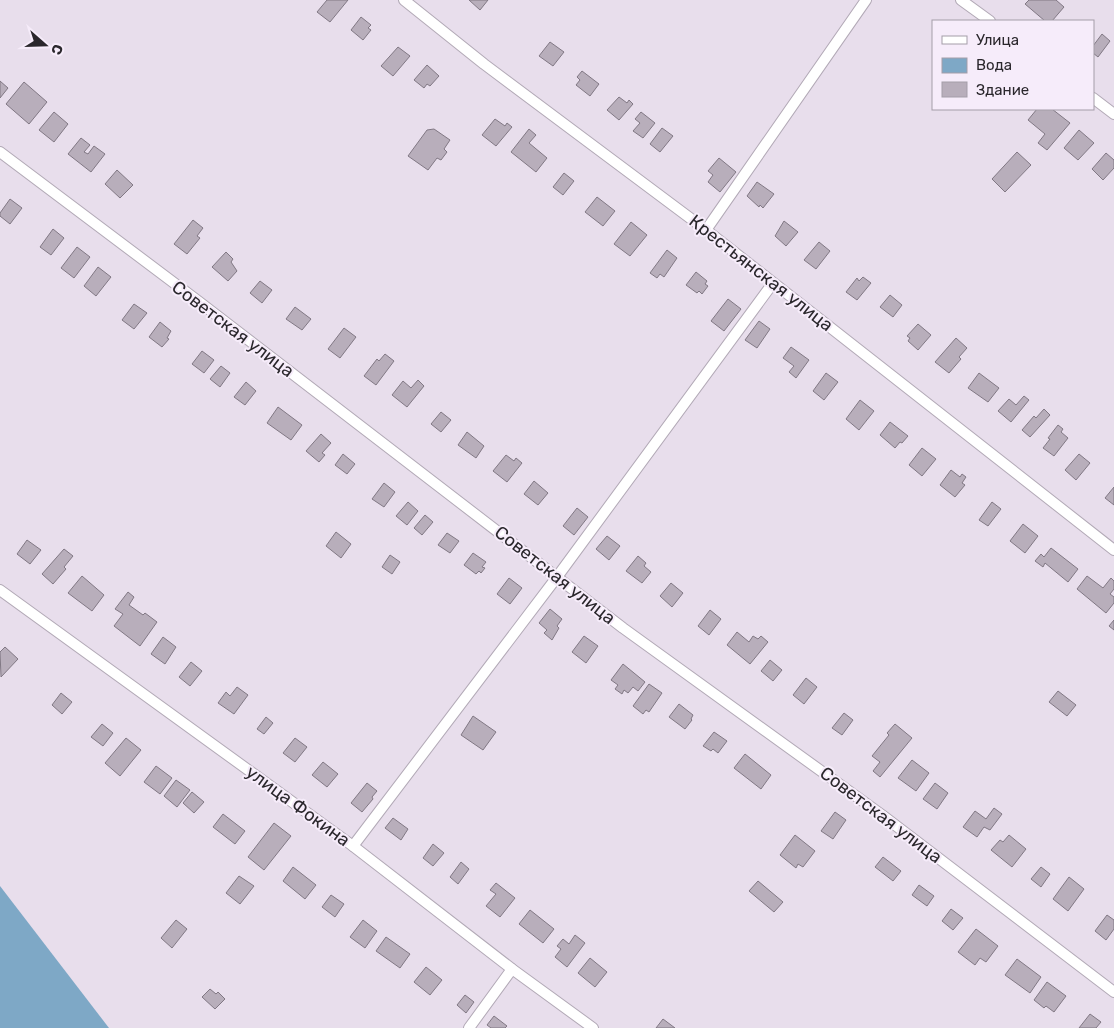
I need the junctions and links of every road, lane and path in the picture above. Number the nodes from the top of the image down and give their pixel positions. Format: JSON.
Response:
{"nodes":[{"id":1,"x":404,"y":0,"type":"edge"},
{"id":2,"x":866,"y":0,"type":"edge"},
{"id":3,"x":961,"y":0,"type":"edge"},
{"id":4,"x":989,"y":20,"type":"edge"},
{"id":5,"x":1094,"y":99,"type":"edge"},
{"id":6,"x":1114,"y":114,"type":"edge"},
{"id":7,"x":0,"y":152,"type":"edge"},
{"id":8,"x":706,"y":230,"type":"junction"},
{"id":9,"x":773,"y":283,"type":"junction"},
{"id":10,"x":1114,"y":550,"type":"edge"},
{"id":11,"x":557,"y":577,"type":"junction"},
{"id":12,"x":0,"y":590,"type":"edge"},
{"id":13,"x":353,"y":846,"type":"junction"},
{"id":14,"x":512,"y":969,"type":"junction"},
{"id":15,"x":1114,"y":992,"type":"edge"},
{"id":16,"x":469,"y":1028,"type":"edge"},
{"id":17,"x":593,"y":1028,"type":"edge"}],
"edges":[{"from":1,"to":8,"type":"street","name":"Крестьянская улица"},
{"from":2,"to":8,"type":"street"},
{"from":3,"to":4,"type":"street"},
{"from":5,"to":6,"type":"street"},
{"from":7,"to":11,"type":"street","name":"Советская улица"},
{"from":8,"to":9,"type":"street","name":"Крестьянская улица"},
{"from":9,"to":10,"type":"street","name":"Крестьянская улица"},
{"from":9,"to":11,"type":"street"},
{"from":11,"to":13,"type":"street"},
{"from":11,"to":15,"type":"street","name":"Советская улица"},
{"from":12,"to":13,"type":"street","name":"улица Фокина"},
{"from":13,"to":14,"type":"street","name":"улица Фокина"},
{"from":14,"to":16,"type":"street"},
{"from":14,"to":17,"type":"street","name":"улица Фокина"}]}
